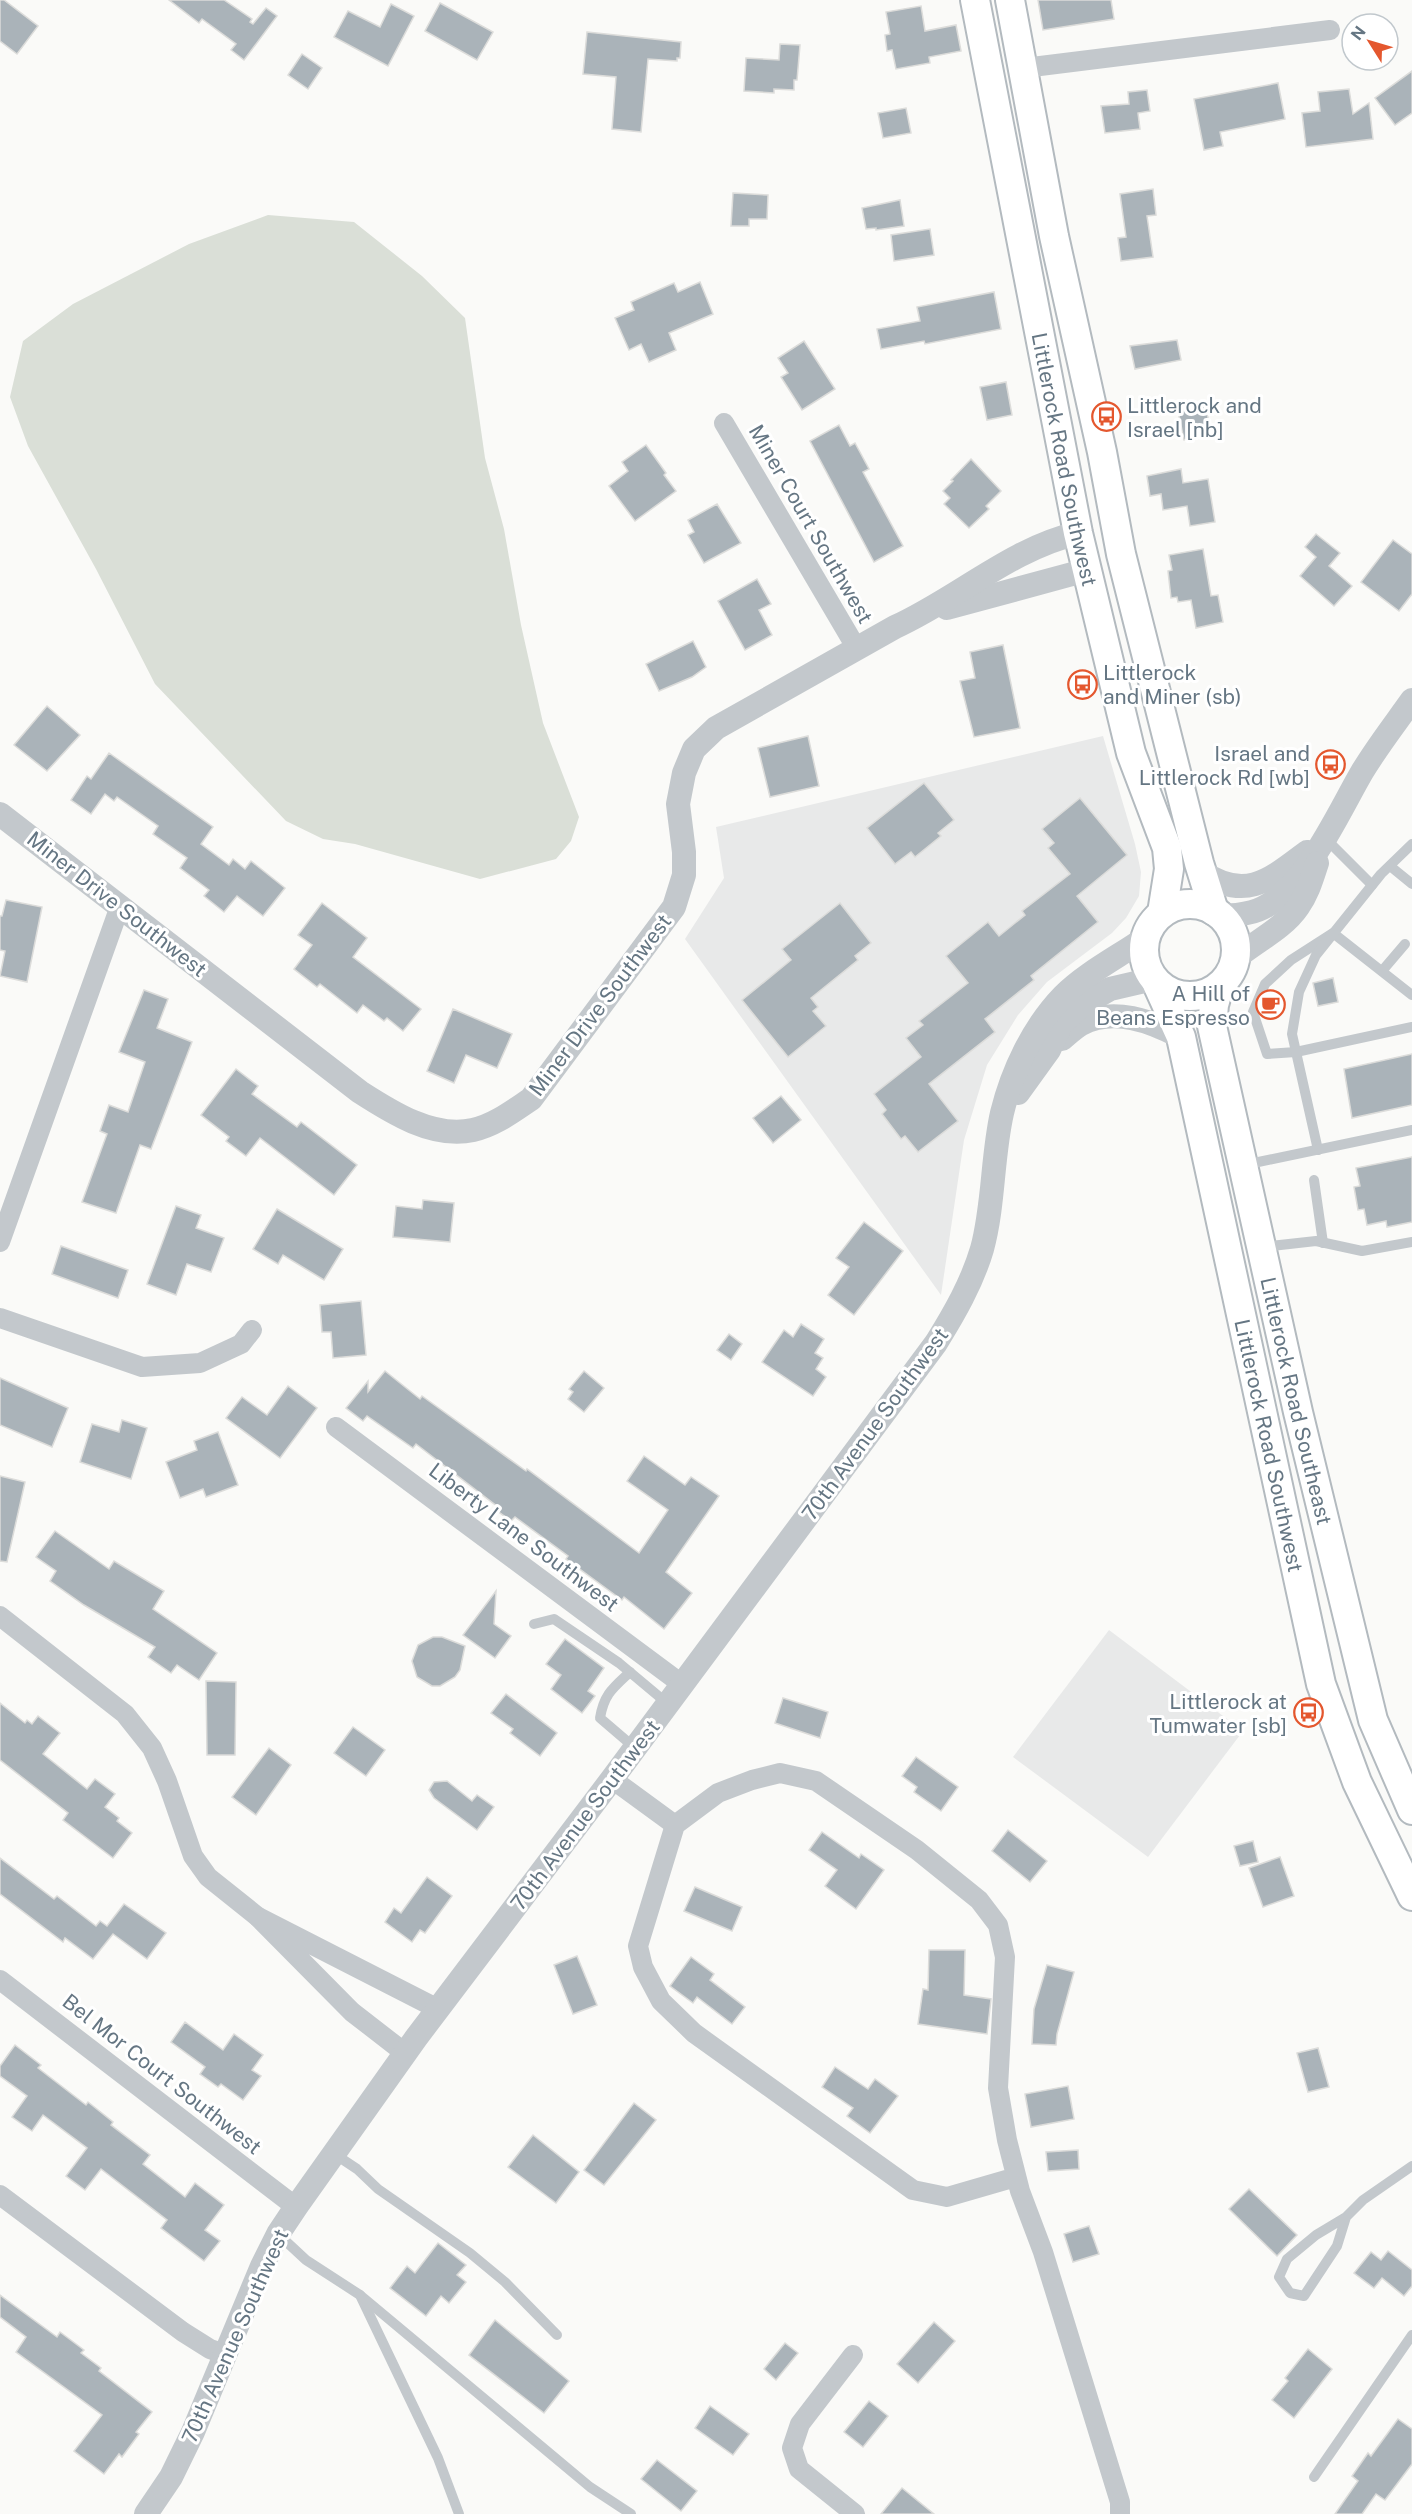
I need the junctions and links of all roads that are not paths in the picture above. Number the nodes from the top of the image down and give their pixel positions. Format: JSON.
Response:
{"nodes":[{"id":1,"x":975,"y":0,"type":"edge"},
{"id":2,"x":1010,"y":0,"type":"edge"},
{"id":3,"x":1330,"y":30,"type":"dead end"},
{"id":4,"x":1024,"y":68,"type":"junction"},
{"id":5,"x":724,"y":423,"type":"dead end"},
{"id":6,"x":1078,"y":532,"type":"junction"},
{"id":7,"x":1086,"y":570,"type":"junction"},
{"id":8,"x":916,"y":617,"type":"junction"},
{"id":9,"x":857,"y":649,"type":"junction"},
{"id":10,"x":1412,"y":700,"type":"edge"},
{"id":11,"x":0,"y":814,"type":"edge"},
{"id":12,"x":1326,"y":838,"type":"junction"},
{"id":13,"x":1412,"y":844,"type":"edge"},
{"id":14,"x":1390,"y":866,"type":"junction"},
{"id":15,"x":1202,"y":872,"type":"junction"},
{"id":16,"x":1412,"y":884,"type":"edge"},
{"id":17,"x":1372,"y":885,"type":"junction"},
{"id":18,"x":120,"y":906,"type":"junction"},
{"id":19,"x":1218,"y":913,"type":"junction"},
{"id":20,"x":1161,"y":914,"type":"junction"},
{"id":21,"x":1333,"y":933,"type":"junction"},
{"id":22,"x":1145,"y":938,"type":"junction"},
{"id":23,"x":1405,"y":944,"type":"dead end"},
{"id":24,"x":1236,"y":958,"type":"junction"},
{"id":25,"x":1382,"y":971,"type":"junction"},
{"id":26,"x":1155,"y":981,"type":"junction"},
{"id":27,"x":1219,"y":987,"type":"junction"},
{"id":28,"x":1412,"y":994,"type":"edge"},
{"id":29,"x":1412,"y":1027,"type":"edge"},
{"id":30,"x":1181,"y":1037,"type":"junction"},
{"id":31,"x":1049,"y":1050,"type":"junction"},
{"id":32,"x":1296,"y":1052,"type":"junction"},
{"id":33,"x":1002,"y":1113,"type":"junction"},
{"id":34,"x":1412,"y":1130,"type":"edge"},
{"id":35,"x":1318,"y":1150,"type":"junction"},
{"id":36,"x":1244,"y":1165,"type":"junction"},
{"id":37,"x":1314,"y":1180,"type":"dead end"},
{"id":38,"x":0,"y":1242,"type":"edge"},
{"id":39,"x":1412,"y":1242,"type":"edge"},
{"id":40,"x":1323,"y":1243,"type":"junction"},
{"id":41,"x":1262,"y":1248,"type":"junction"},
{"id":42,"x":0,"y":1318,"type":"edge"},
{"id":43,"x":252,"y":1330,"type":"dead end"},
{"id":44,"x":336,"y":1427,"type":"dead end"},
{"id":45,"x":0,"y":1616,"type":"edge"},
{"id":46,"x":534,"y":1624,"type":"dead end"},
{"id":47,"x":630,"y":1672,"type":"junction"},
{"id":48,"x":683,"y":1685,"type":"junction"},
{"id":49,"x":668,"y":1704,"type":"junction"},
{"id":50,"x":635,"y":1748,"type":"junction"},
{"id":51,"x":612,"y":1779,"type":"junction"},
{"id":52,"x":1412,"y":1810,"type":"edge"},
{"id":53,"x":675,"y":1826,"type":"junction"},
{"id":54,"x":1412,"y":1896,"type":"edge"},
{"id":55,"x":258,"y":1917,"type":"junction"},
{"id":56,"x":0,"y":1980,"type":"edge"},
{"id":57,"x":438,"y":2009,"type":"junction"},
{"id":58,"x":405,"y":2053,"type":"junction"},
{"id":59,"x":332,"y":2152,"type":"junction"},
{"id":60,"x":1412,"y":2166,"type":"edge"},
{"id":61,"x":1016,"y":2177,"type":"junction"},
{"id":62,"x":0,"y":2195,"type":"edge"},
{"id":63,"x":296,"y":2207,"type":"junction"},
{"id":64,"x":1346,"y":2217,"type":"junction"},
{"id":65,"x":278,"y":2235,"type":"junction"},
{"id":66,"x":360,"y":2295,"type":"junction"},
{"id":67,"x":557,"y":2335,"type":"dead end"},
{"id":68,"x":1412,"y":2335,"type":"edge"},
{"id":69,"x":224,"y":2354,"type":"junction"},
{"id":70,"x":853,"y":2355,"type":"dead end"},
{"id":71,"x":1314,"y":2477,"type":"dead end"},
{"id":72,"x":146,"y":2514,"type":"edge"},
{"id":73,"x":459,"y":2514,"type":"edge"},
{"id":74,"x":631,"y":2514,"type":"edge"},
{"id":75,"x":855,"y":2514,"type":"edge"},
{"id":76,"x":1120,"y":2514,"type":"edge"}],
"edges":[{"from":1,"to":6,"type":"main road","name":"Littlerock Road Southwest"},
{"from":2,"to":4,"type":"main road","name":"Littlerock Road Southwest"},
{"from":3,"to":4,"type":"street"},
{"from":4,"to":15,"type":"main road","name":"Littlerock Road Southwest"},
{"from":5,"to":9,"type":"street","name":"Miner Court Southwest"},
{"from":6,"to":7,"type":"main road","name":"Littlerock Road Southwest"},
{"from":6,"to":8,"type":"street","name":"Miner Drive Southwest"},
{"from":7,"to":8,"type":"street","name":"Miner Drive Southwest"},
{"from":7,"to":20,"type":"main road","name":"Littlerock Road Southwest"},
{"from":8,"to":9,"type":"street","name":"Miner Drive Southwest"},
{"from":9,"to":18,"type":"street","name":"Miner Drive Southwest"},
{"from":10,"to":12,"type":"street"},
{"from":11,"to":18,"type":"street","name":"Miner Drive Southwest"},
{"from":12,"to":15,"type":"street"},
{"from":12,"to":17,"type":"lane"},
{"from":12,"to":19,"type":"street"},
{"from":12,"to":24,"type":"street"},
{"from":13,"to":14,"type":"lane"},
{"from":14,"to":16,"type":"lane"},
{"from":14,"to":17,"type":"lane"},
{"from":15,"to":19,"type":"main road","name":"Littlerock Road Southwest"},
{"from":17,"to":21,"type":"lane"},
{"from":18,"to":38,"type":"street"},
{"from":19,"to":20,"type":"main road"},
{"from":19,"to":24,"type":"main road"},
{"from":20,"to":22,"type":"main road"},
{"from":21,"to":25,"type":"lane"},
{"from":21,"to":32,"type":"lane"},
{"from":21,"to":32,"type":"lane"},
{"from":22,"to":26,"type":"main road"},
{"from":22,"to":33,"type":"street","name":"70th Avenue Southwest"},
{"from":23,"to":25,"type":"lane"},
{"from":24,"to":27,"type":"main road"},
{"from":25,"to":28,"type":"lane"},
{"from":26,"to":27,"type":"main road"},
{"from":26,"to":30,"type":"main road","name":"Littlerock Road Southwest"},
{"from":26,"to":31,"type":"street","name":"70th Avenue Southwest"},
{"from":27,"to":36,"type":"main road","name":"Littlerock Road Southeast"},
{"from":29,"to":32,"type":"lane"},
{"from":30,"to":31,"type":"street"},
{"from":30,"to":54,"type":"main road","name":"Littlerock Road Southwest"},
{"from":31,"to":33,"type":"street","name":"70th Avenue Southwest"},
{"from":32,"to":35,"type":"lane"},
{"from":33,"to":48,"type":"street","name":"70th Avenue Southwest"},
{"from":34,"to":35,"type":"lane"},
{"from":35,"to":36,"type":"lane"},
{"from":36,"to":41,"type":"main road","name":"Littlerock Road Southeast"},
{"from":37,"to":40,"type":"lane"},
{"from":39,"to":40,"type":"lane"},
{"from":40,"to":41,"type":"lane"},
{"from":41,"to":52,"type":"main road","name":"Littlerock Road Southeast"},
{"from":42,"to":43,"type":"street"},
{"from":44,"to":48,"type":"street","name":"Liberty Lane Southwest"},
{"from":45,"to":55,"type":"street"},
{"from":46,"to":47,"type":"lane"},
{"from":47,"to":49,"type":"lane"},
{"from":47,"to":50,"type":"lane"},
{"from":48,"to":49,"type":"street","name":"70th Avenue Southwest"},
{"from":49,"to":50,"type":"street","name":"70th Avenue Southwest"},
{"from":50,"to":51,"type":"street","name":"70th Avenue Southwest"},
{"from":51,"to":53,"type":"street"},
{"from":51,"to":57,"type":"street","name":"70th Avenue Southwest"},
{"from":53,"to":61,"type":"street"},
{"from":53,"to":61,"type":"street"},
{"from":55,"to":57,"type":"street"},
{"from":55,"to":58,"type":"street"},
{"from":56,"to":63,"type":"street","name":"Bel Mor Court Southwest"},
{"from":57,"to":58,"type":"street","name":"70th Avenue Southwest"},
{"from":58,"to":59,"type":"street","name":"70th Avenue Southwest"},
{"from":59,"to":63,"type":"street","name":"70th Avenue Southwest"},
{"from":59,"to":67,"type":"lane"},
{"from":60,"to":64,"type":"lane"},
{"from":61,"to":76,"type":"street"},
{"from":62,"to":69,"type":"street"},
{"from":63,"to":65,"type":"street","name":"70th Avenue Southwest"},
{"from":64,"to":64,"type":"lane"},
{"from":65,"to":66,"type":"lane"},
{"from":65,"to":69,"type":"street","name":"70th Avenue Southwest"},
{"from":66,"to":73,"type":"lane"},
{"from":66,"to":74,"type":"lane"},
{"from":68,"to":71,"type":"lane"},
{"from":69,"to":72,"type":"street","name":"70th Avenue Southwest"},
{"from":70,"to":75,"type":"street"}]}
